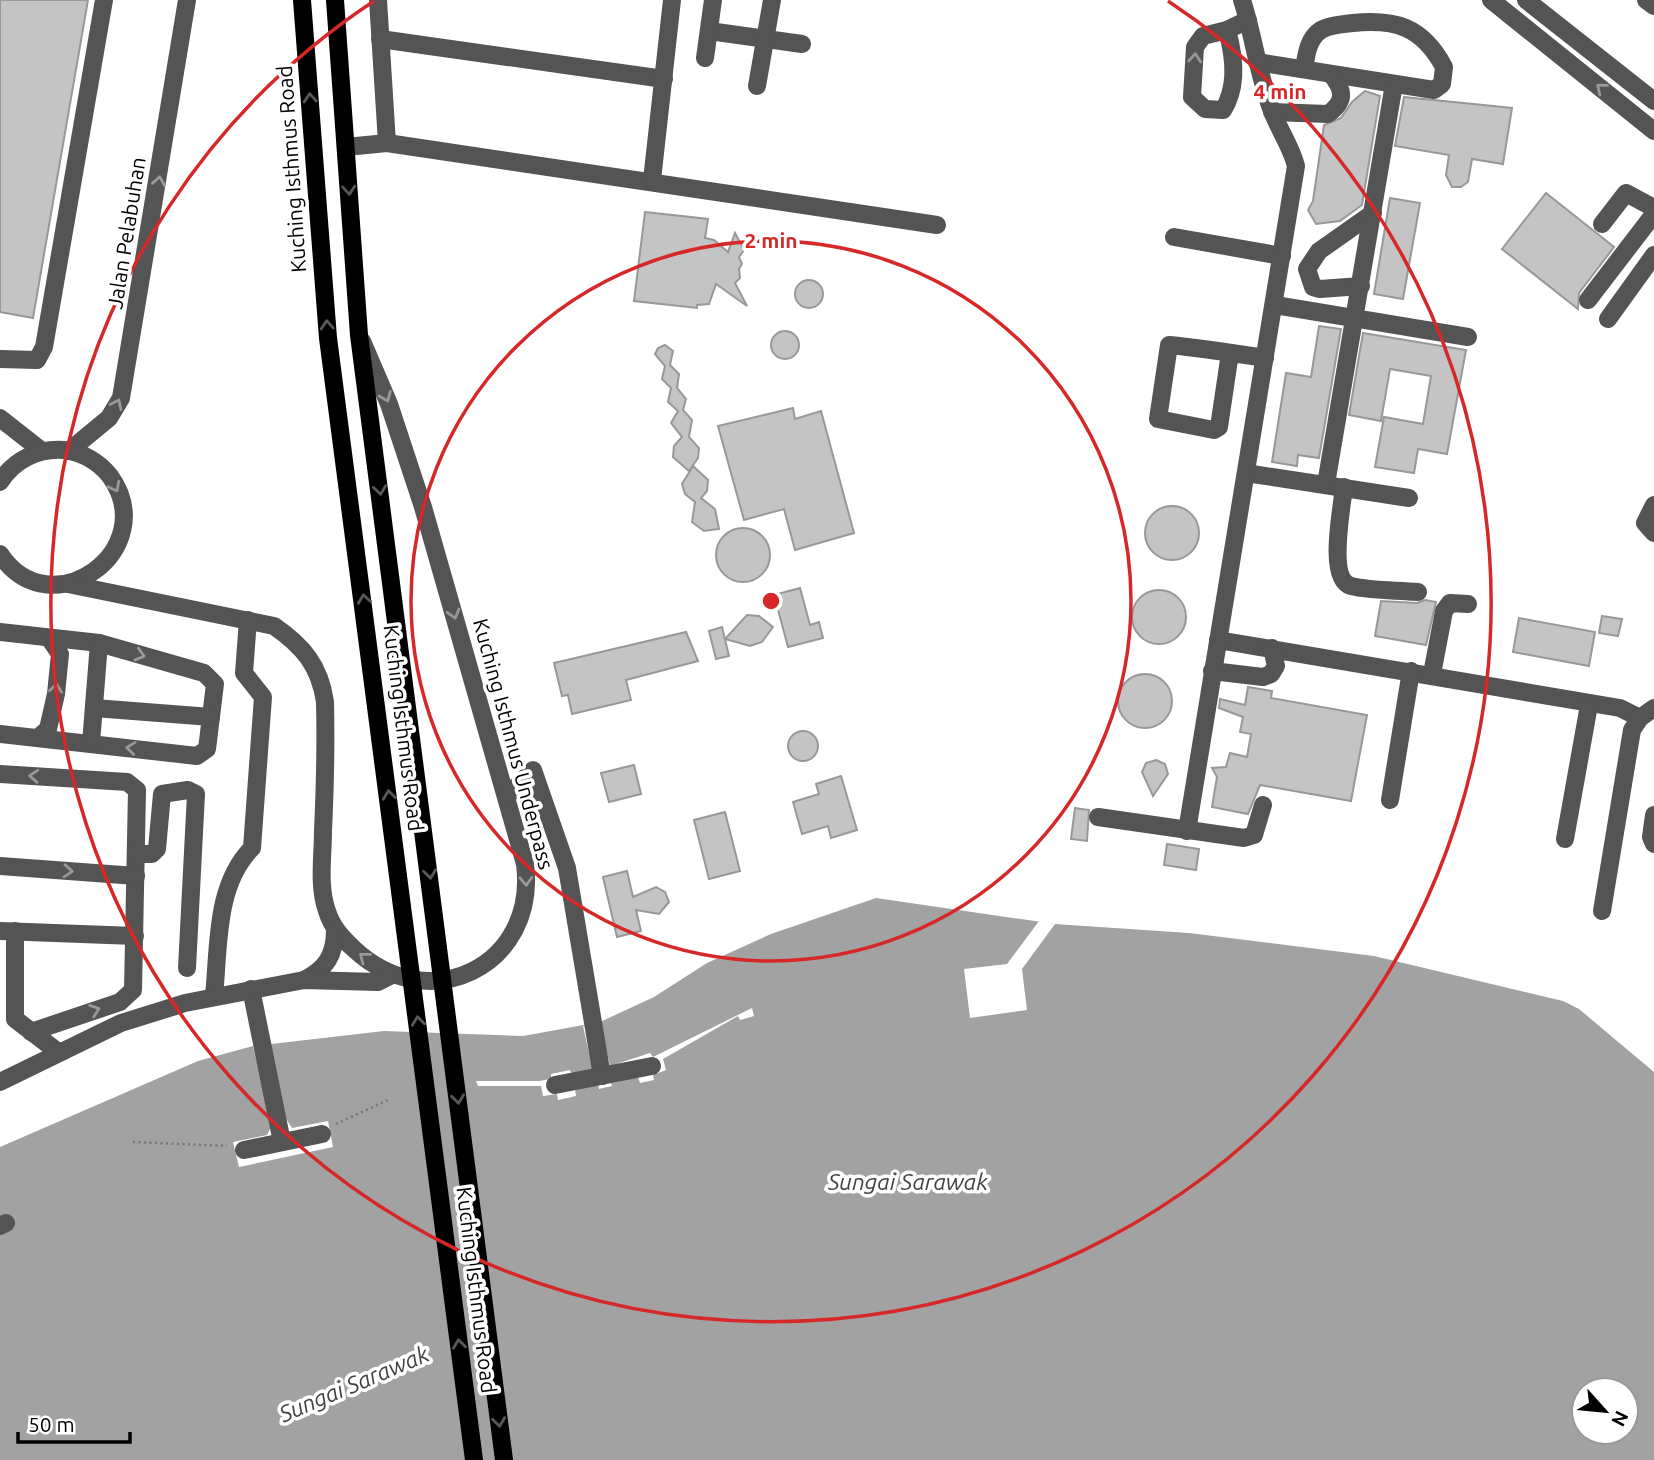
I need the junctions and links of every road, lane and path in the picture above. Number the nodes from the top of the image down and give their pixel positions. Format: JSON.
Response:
{"nodes":[{"id":1,"x":104,"y":0,"type":"edge"},
{"id":2,"x":187,"y":0,"type":"edge"},
{"id":3,"x":302,"y":0,"type":"edge"},
{"id":4,"x":335,"y":0,"type":"edge"},
{"id":5,"x":378,"y":0,"type":"edge"},
{"id":6,"x":672,"y":0,"type":"edge"},
{"id":7,"x":713,"y":0,"type":"edge"},
{"id":8,"x":772,"y":0,"type":"edge"},
{"id":9,"x":1491,"y":0,"type":"edge"},
{"id":10,"x":1526,"y":0,"type":"edge"},
{"id":11,"x":1646,"y":0,"type":"edge"},
{"id":12,"x":1654,"y":6,"type":"edge"},
{"id":13,"x":1247,"y":7,"type":"edge"},
{"id":14,"x":1227,"y":30,"type":"dead end"},
{"id":15,"x":709,"y":32,"type":"junction"},
{"id":16,"x":380,"y":39,"type":"junction"},
{"id":17,"x":766,"y":39,"type":"junction"},
{"id":18,"x":802,"y":44,"type":"dead end"},
{"id":19,"x":705,"y":58,"type":"dead end"},
{"id":20,"x":1256,"y":62,"type":"junction"},
{"id":21,"x":1304,"y":69,"type":"junction"},
{"id":22,"x":1331,"y":74,"type":"junction"},
{"id":23,"x":664,"y":79,"type":"junction"},
{"id":24,"x":1394,"y":84,"type":"junction"},
{"id":25,"x":757,"y":86,"type":"dead end"},
{"id":26,"x":1654,"y":101,"type":"edge"},
{"id":27,"x":1272,"y":112,"type":"junction"},
{"id":28,"x":1654,"y":131,"type":"edge"},
{"id":29,"x":387,"y":143,"type":"junction"},
{"id":30,"x":346,"y":147,"type":"junction"},
{"id":31,"x":652,"y":180,"type":"junction"},
{"id":32,"x":1373,"y":213,"type":"junction"},
{"id":33,"x":1653,"y":215,"type":"edge"},
{"id":34,"x":1602,"y":223,"type":"dead end"},
{"id":35,"x":937,"y":225,"type":"dead end"},
{"id":36,"x":1174,"y":237,"type":"dead end"},
{"id":37,"x":1654,"y":255,"type":"edge"},
{"id":38,"x":1282,"y":256,"type":"junction"},
{"id":39,"x":1361,"y":286,"type":"junction"},
{"id":40,"x":1588,"y":300,"type":"dead end"},
{"id":41,"x":1275,"y":305,"type":"junction"},
{"id":42,"x":1356,"y":319,"type":"junction"},
{"id":43,"x":1608,"y":319,"type":"dead end"},
{"id":44,"x":359,"y":335,"type":"junction"},
{"id":45,"x":1468,"y":337,"type":"dead end"},
{"id":46,"x":1230,"y":353,"type":"junction"},
{"id":47,"x":1265,"y":358,"type":"junction"},
{"id":48,"x":0,"y":359,"type":"edge"},
{"id":49,"x":0,"y":418,"type":"edge"},
{"id":50,"x":42,"y":451,"type":"junction"},
{"id":51,"x":69,"y":451,"type":"junction"},
{"id":52,"x":1246,"y":474,"type":"junction"},
{"id":53,"x":0,"y":482,"type":"edge"},
{"id":54,"x":1335,"y":486,"type":"junction"},
{"id":55,"x":1409,"y":498,"type":"dead end"},
{"id":56,"x":1654,"y":505,"type":"edge"},
{"id":57,"x":1654,"y":533,"type":"edge"},
{"id":58,"x":0,"y":554,"type":"edge"},
{"id":59,"x":7,"y":575,"type":"edge"},
{"id":60,"x":68,"y":584,"type":"junction"},
{"id":61,"x":1418,"y":592,"type":"dead end"},
{"id":62,"x":1468,"y":604,"type":"dead end"},
{"id":63,"x":248,"y":620,"type":"junction"},
{"id":64,"x":0,"y":632,"type":"edge"},
{"id":65,"x":49,"y":638,"type":"junction"},
{"id":66,"x":1218,"y":640,"type":"junction"},
{"id":67,"x":99,"y":643,"type":"junction"},
{"id":68,"x":1272,"y":649,"type":"junction"},
{"id":69,"x":1212,"y":671,"type":"junction"},
{"id":70,"x":1411,"y":671,"type":"junction"},
{"id":71,"x":1432,"y":674,"type":"junction"},
{"id":72,"x":1589,"y":705,"type":"junction"},
{"id":73,"x":93,"y":708,"type":"junction"},
{"id":74,"x":1647,"y":713,"type":"edge"},
{"id":75,"x":211,"y":718,"type":"junction"},
{"id":76,"x":0,"y":734,"type":"edge"},
{"id":77,"x":39,"y":737,"type":"junction"},
{"id":78,"x":91,"y":743,"type":"junction"},
{"id":79,"x":0,"y":774,"type":"edge"},
{"id":80,"x":507,"y":796,"type":"junction"},
{"id":81,"x":1390,"y":800,"type":"dead end"},
{"id":82,"x":1264,"y":805,"type":"dead end"},
{"id":83,"x":1654,"y":815,"type":"edge"},
{"id":84,"x":1098,"y":817,"type":"dead end"},
{"id":85,"x":1187,"y":831,"type":"junction"},
{"id":86,"x":1565,"y":838,"type":"dead end"},
{"id":87,"x":1654,"y":844,"type":"edge"},
{"id":88,"x":136,"y":854,"type":"junction"},
{"id":89,"x":0,"y":866,"type":"edge"},
{"id":90,"x":136,"y":876,"type":"junction"},
{"id":91,"x":1602,"y":911,"type":"dead end"},
{"id":92,"x":335,"y":930,"type":"junction"},
{"id":93,"x":8,"y":931,"type":"edge"},
{"id":94,"x":135,"y":936,"type":"junction"},
{"id":95,"x":187,"y":968,"type":"dead end"},
{"id":96,"x":392,"y":975,"type":"junction"},
{"id":97,"x":304,"y":980,"type":"junction"},
{"id":98,"x":251,"y":989,"type":"junction"},
{"id":99,"x":214,"y":996,"type":"junction"},
{"id":100,"x":8,"y":1017,"type":"edge"},
{"id":101,"x":31,"y":1032,"type":"junction"},
{"id":102,"x":58,"y":1052,"type":"junction"},
{"id":103,"x":652,"y":1066,"type":"dead end"},
{"id":104,"x":602,"y":1076,"type":"junction"},
{"id":105,"x":0,"y":1082,"type":"edge"},
{"id":106,"x":555,"y":1085,"type":"dead end"},
{"id":107,"x":388,"y":1100,"type":"dead end"},
{"id":108,"x":326,"y":1130,"type":"joint"},
{"id":109,"x":133,"y":1142,"type":"dead end"},
{"id":110,"x":282,"y":1142,"type":"junction"},
{"id":111,"x":239,"y":1148,"type":"joint"},
{"id":112,"x":474,"y":1460,"type":"edge"},
{"id":113,"x":504,"y":1460,"type":"edge"}],
"edges":[{"from":1,"to":48,"type":"street"},
{"from":51,"to":2,"type":"street","name":"Jalan Pelabuhan","one_way":true},
{"from":112,"to":3,"type":"main road","name":"Kuching Isthmus Road","one_way":true},
{"from":4,"to":30,"type":"main road","name":"Kuching Isthmus Road"},
{"from":5,"to":16,"type":"street"},
{"from":6,"to":23,"type":"street"},
{"from":7,"to":15,"type":"street"},
{"from":8,"to":17,"type":"street"},
{"from":28,"to":9,"type":"street","one_way":true},
{"from":10,"to":26,"type":"street"},
{"from":11,"to":12,"type":"street"},
{"from":13,"to":14,"type":"street"},
{"from":13,"to":20,"type":"street"},
{"from":15,"to":17,"type":"street"},
{"from":15,"to":19,"type":"street"},
{"from":16,"to":23,"type":"street"},
{"from":16,"to":29,"type":"street"},
{"from":17,"to":18,"type":"street"},
{"from":17,"to":25,"type":"street"},
{"from":20,"to":21,"type":"street"},
{"from":20,"to":27,"type":"street"},
{"from":21,"to":22,"type":"street"},
{"from":21,"to":24,"type":"street"},
{"from":22,"to":24,"type":"street"},
{"from":22,"to":27,"type":"street"},
{"from":23,"to":31,"type":"street"},
{"from":24,"to":32,"type":"street"},
{"from":27,"to":38,"type":"street"},
{"from":29,"to":30,"type":"street"},
{"from":29,"to":31,"type":"street"},
{"from":30,"to":44,"type":"main road","name":"Kuching Isthmus Road","one_way":true},
{"from":31,"to":35,"type":"street"},
{"from":32,"to":39,"type":"street"},
{"from":32,"to":39,"type":"street"},
{"from":33,"to":34,"type":"street"},
{"from":33,"to":40,"type":"street"},
{"from":36,"to":38,"type":"street"},
{"from":37,"to":43,"type":"street"},
{"from":38,"to":41,"type":"street"},
{"from":39,"to":42,"type":"street"},
{"from":41,"to":42,"type":"street"},
{"from":41,"to":47,"type":"street"},
{"from":42,"to":45,"type":"street"},
{"from":42,"to":54,"type":"street"},
{"from":44,"to":80,"type":"street","name":"Kuching Isthmus Underpass","one_way":true},
{"from":44,"to":113,"type":"main road","name":"Kuching Isthmus Road","one_way":true},
{"from":46,"to":46,"type":"street"},
{"from":46,"to":47,"type":"street"},
{"from":47,"to":52,"type":"street"},
{"from":49,"to":50,"type":"street"},
{"from":50,"to":51,"type":"street"},
{"from":50,"to":53,"type":"street"},
{"from":51,"to":60,"type":"street","one_way":true},
{"from":52,"to":54,"type":"street"},
{"from":52,"to":66,"type":"street"},
{"from":54,"to":55,"type":"street"},
{"from":54,"to":61,"type":"street"},
{"from":56,"to":57,"type":"street"},
{"from":58,"to":59,"type":"street"},
{"from":59,"to":60,"type":"street","name":"Kuching Isthmus Underpass"},
{"from":60,"to":63,"type":"street","name":"Kuching Isthmus Underpass"},
{"from":62,"to":71,"type":"street"},
{"from":63,"to":92,"type":"street","name":"Kuching Isthmus Underpass"},
{"from":63,"to":99,"type":"street"},
{"from":64,"to":65,"type":"street"},
{"from":65,"to":67,"type":"street"},
{"from":77,"to":65,"type":"street","one_way":true},
{"from":66,"to":68,"type":"street"},
{"from":66,"to":69,"type":"street"},
{"from":67,"to":73,"type":"street"},
{"from":67,"to":75,"type":"street","one_way":true},
{"from":68,"to":69,"type":"street"},
{"from":68,"to":70,"type":"street"},
{"from":69,"to":85,"type":"street"},
{"from":70,"to":71,"type":"street"},
{"from":70,"to":81,"type":"street"},
{"from":71,"to":72,"type":"street"},
{"from":72,"to":74,"type":"street"},
{"from":72,"to":86,"type":"street"},
{"from":73,"to":75,"type":"street"},
{"from":73,"to":78,"type":"street"},
{"from":74,"to":91,"type":"street"},
{"from":75,"to":78,"type":"street","one_way":true},
{"from":76,"to":77,"type":"street"},
{"from":77,"to":78,"type":"street"},
{"from":88,"to":79,"type":"street","one_way":true},
{"from":80,"to":96,"type":"street","name":"Kuching Isthmus Underpass","one_way":true},
{"from":80,"to":104,"type":"street"},
{"from":82,"to":85,"type":"street"},
{"from":83,"to":87,"type":"street"},
{"from":84,"to":85,"type":"street"},
{"from":88,"to":90,"type":"street"},
{"from":88,"to":95,"type":"street"},
{"from":89,"to":90,"type":"street","one_way":true},
{"from":90,"to":94,"type":"street"},
{"from":96,"to":92,"type":"street","name":"Kuching Isthmus Underpass","one_way":true},
{"from":92,"to":97,"type":"street"},
{"from":93,"to":94,"type":"street"},
{"from":93,"to":100,"type":"street"},
{"from":101,"to":94,"type":"street","one_way":true},
{"from":96,"to":97,"type":"street"},
{"from":97,"to":98,"type":"street"},
{"from":98,"to":99,"type":"street"},
{"from":98,"to":110,"type":"street"},
{"from":99,"to":102,"type":"street"},
{"from":100,"to":101,"type":"street"},
{"from":101,"to":102,"type":"street"},
{"from":102,"to":105,"type":"street"},
{"from":103,"to":104,"type":"street"},
{"from":104,"to":106,"type":"street"},
{"from":107,"to":108,"type":"path"},
{"from":108,"to":110,"type":"street"},
{"from":109,"to":111,"type":"path"},
{"from":110,"to":111,"type":"street"}]}
